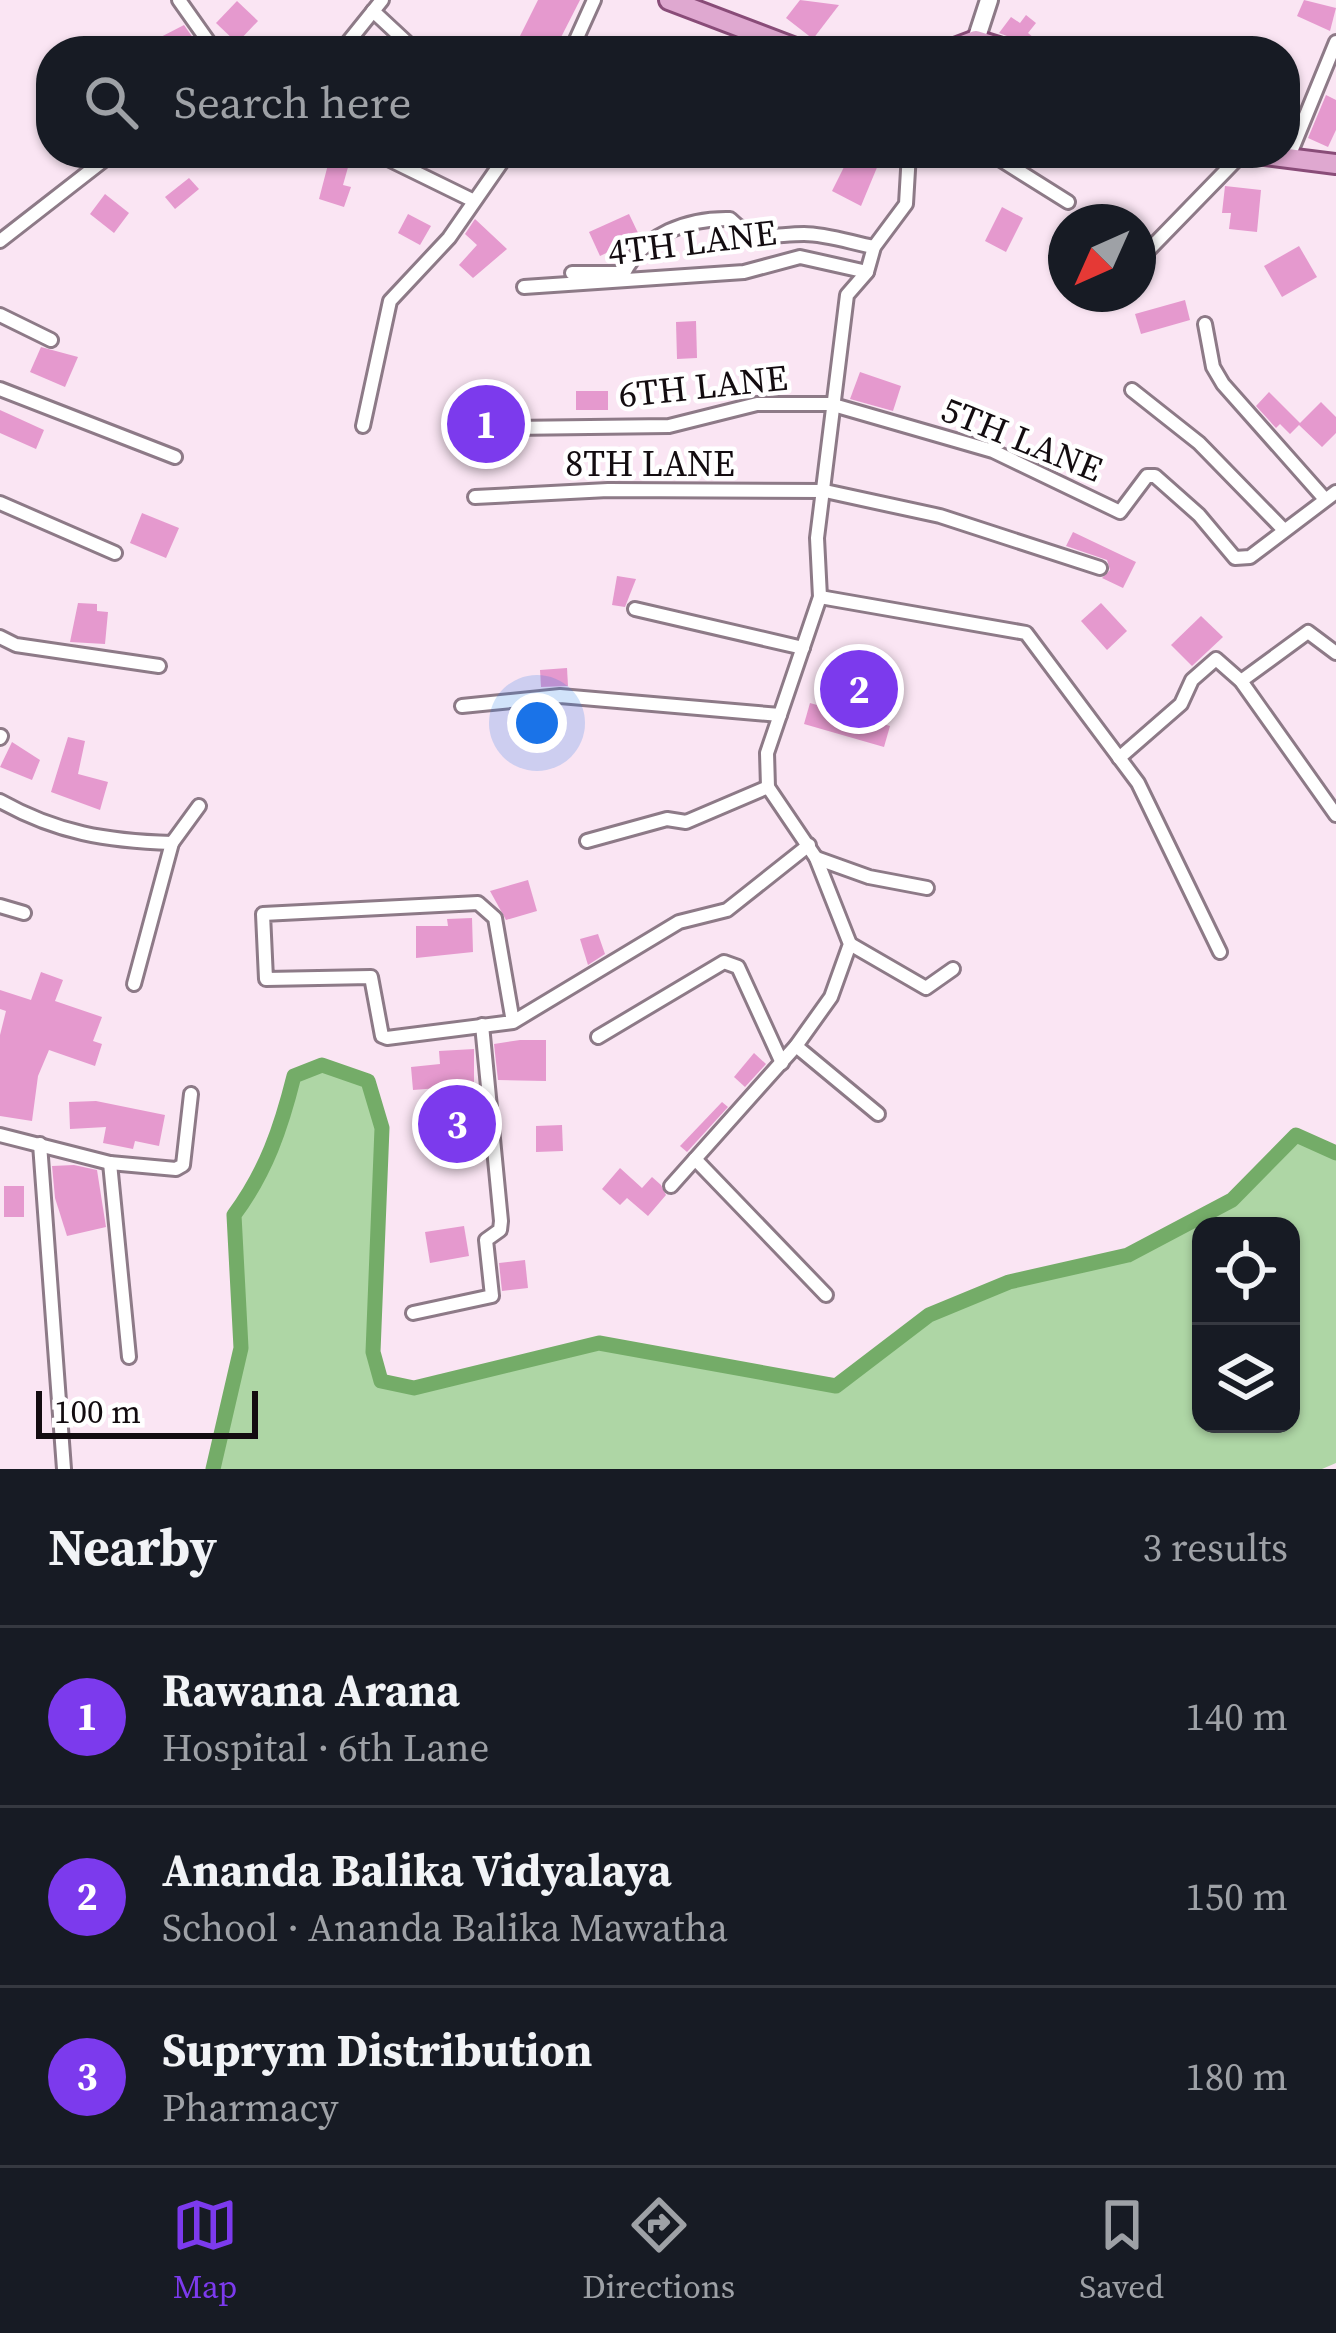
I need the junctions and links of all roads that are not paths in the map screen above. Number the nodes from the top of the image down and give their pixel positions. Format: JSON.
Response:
{"nodes":[{"id":1,"x":179,"y":0,"type":"edge"},
{"id":2,"x":594,"y":0,"type":"edge"},
{"id":3,"x":669,"y":0,"type":"edge"},
{"id":4,"x":989,"y":0,"type":"edge"},
{"id":5,"x":378,"y":6,"type":"edge"},
{"id":6,"x":204,"y":36,"type":"edge"},
{"id":7,"x":353,"y":36,"type":"edge"},
{"id":8,"x":403,"y":36,"type":"edge"},
{"id":9,"x":578,"y":36,"type":"edge"},
{"id":10,"x":764,"y":36,"type":"edge"},
{"id":11,"x":977,"y":36,"type":"edge"},
{"id":12,"x":1336,"y":42,"type":"edge"},
{"id":13,"x":1300,"y":130,"type":"edge"},
{"id":14,"x":1300,"y":160,"type":"edge"},
{"id":15,"x":1336,"y":164,"type":"edge"},
{"id":16,"x":94,"y":168,"type":"edge"},
{"id":17,"x":407,"y":168,"type":"edge"},
{"id":18,"x":497,"y":168,"type":"edge"},
{"id":19,"x":908,"y":168,"type":"edge"},
{"id":20,"x":1014,"y":168,"type":"edge"},
{"id":21,"x":1230,"y":168,"type":"edge"},
{"id":22,"x":472,"y":200,"type":"junction"},
{"id":23,"x":1068,"y":202,"type":"dead end"},
{"id":24,"x":0,"y":241,"type":"edge"},
{"id":25,"x":1156,"y":243,"type":"edge"},
{"id":26,"x":874,"y":247,"type":"junction"},
{"id":27,"x":867,"y":272,"type":"junction"},
{"id":28,"x":572,"y":273,"type":"dead end"},
{"id":29,"x":524,"y":287,"type":"dead end"},
{"id":30,"x":0,"y":315,"type":"edge"},
{"id":31,"x":1204,"y":324,"type":"dead end"},
{"id":32,"x":51,"y":340,"type":"dead end"},
{"id":33,"x":0,"y":389,"type":"edge"},
{"id":34,"x":1132,"y":390,"type":"dead end"},
{"id":35,"x":830,"y":404,"type":"junction"},
{"id":36,"x":363,"y":426,"type":"dead end"},
{"id":37,"x":510,"y":428,"type":"dead end"},
{"id":38,"x":175,"y":457,"type":"dead end"},
{"id":39,"x":825,"y":491,"type":"junction"},
{"id":40,"x":1330,"y":495,"type":"edge"},
{"id":41,"x":475,"y":497,"type":"dead end"},
{"id":42,"x":0,"y":503,"type":"edge"},
{"id":43,"x":1282,"y":528,"type":"junction"},
{"id":44,"x":115,"y":553,"type":"dead end"},
{"id":45,"x":1100,"y":568,"type":"dead end"},
{"id":46,"x":820,"y":597,"type":"junction"},
{"id":47,"x":635,"y":609,"type":"dead end"},
{"id":48,"x":0,"y":637,"type":"edge"},
{"id":49,"x":803,"y":648,"type":"junction"},
{"id":50,"x":1336,"y":653,"type":"edge"},
{"id":51,"x":159,"y":666,"type":"dead end"},
{"id":52,"x":1241,"y":681,"type":"junction"},
{"id":53,"x":462,"y":706,"type":"dead end"},
{"id":54,"x":780,"y":715,"type":"junction"},
{"id":55,"x":1119,"y":758,"type":"junction"},
{"id":56,"x":768,"y":787,"type":"junction"},
{"id":57,"x":0,"y":801,"type":"edge"},
{"id":58,"x":199,"y":806,"type":"dead end"},
{"id":59,"x":1336,"y":815,"type":"edge"},
{"id":60,"x":587,"y":841,"type":"dead end"},
{"id":61,"x":172,"y":844,"type":"junction"},
{"id":62,"x":813,"y":852,"type":"junction"},
{"id":63,"x":928,"y":888,"type":"dead end"},
{"id":64,"x":0,"y":906,"type":"edge"},
{"id":65,"x":24,"y":913,"type":"dead end"},
{"id":66,"x":850,"y":944,"type":"junction"},
{"id":67,"x":1220,"y":952,"type":"dead end"},
{"id":68,"x":953,"y":970,"type":"dead end"},
{"id":69,"x":134,"y":984,"type":"dead end"},
{"id":70,"x":513,"y":1022,"type":"junction"},
{"id":71,"x":482,"y":1025,"type":"junction"},
{"id":72,"x":598,"y":1037,"type":"dead end"},
{"id":73,"x":796,"y":1046,"type":"junction"},
{"id":74,"x":782,"y":1063,"type":"junction"},
{"id":75,"x":190,"y":1094,"type":"dead end"},
{"id":76,"x":878,"y":1114,"type":"dead end"},
{"id":77,"x":0,"y":1135,"type":"edge"},
{"id":78,"x":40,"y":1144,"type":"junction"},
{"id":79,"x":695,"y":1160,"type":"junction"},
{"id":80,"x":110,"y":1163,"type":"junction"},
{"id":81,"x":670,"y":1186,"type":"dead end"},
{"id":82,"x":826,"y":1295,"type":"dead end"},
{"id":83,"x":413,"y":1313,"type":"dead end"},
{"id":84,"x":129,"y":1357,"type":"dead end"},
{"id":85,"x":64,"y":1469,"type":"edge"}],
"edges":[{"from":1,"to":6,"type":"street"},
{"from":2,"to":9,"type":"street"},
{"from":3,"to":10,"type":"main road"},
{"from":4,"to":11,"type":"street"},
{"from":5,"to":7,"type":"street"},
{"from":5,"to":8,"type":"street"},
{"from":12,"to":13,"type":"street"},
{"from":14,"to":15,"type":"main road"},
{"from":16,"to":24,"type":"street"},
{"from":17,"to":22,"type":"street"},
{"from":18,"to":22,"type":"street"},
{"from":19,"to":26,"type":"street"},
{"from":20,"to":23,"type":"street"},
{"from":21,"to":25,"type":"street"},
{"from":22,"to":36,"type":"street"},
{"from":26,"to":27,"type":"street"},
{"from":26,"to":28,"type":"street"},
{"from":27,"to":29,"type":"street","name":"4TH LANE"},
{"from":27,"to":35,"type":"street"},
{"from":30,"to":32,"type":"street"},
{"from":31,"to":40,"type":"street"},
{"from":33,"to":38,"type":"street"},
{"from":34,"to":43,"type":"street"},
{"from":35,"to":37,"type":"street","name":"6TH LANE"},
{"from":35,"to":39,"type":"street"},
{"from":35,"to":43,"type":"street","name":"5TH LANE"},
{"from":39,"to":41,"type":"street","name":"8TH LANE"},
{"from":39,"to":45,"type":"street","name":"8TH LANE"},
{"from":39,"to":46,"type":"street"},
{"from":40,"to":43,"type":"street"},
{"from":42,"to":44,"type":"street"},
{"from":46,"to":49,"type":"street"},
{"from":46,"to":55,"type":"street"},
{"from":47,"to":49,"type":"street"},
{"from":48,"to":51,"type":"street"},
{"from":49,"to":54,"type":"street"},
{"from":50,"to":52,"type":"street"},
{"from":52,"to":55,"type":"street"},
{"from":52,"to":59,"type":"street"},
{"from":53,"to":54,"type":"street"},
{"from":54,"to":56,"type":"street"},
{"from":55,"to":67,"type":"street"},
{"from":56,"to":60,"type":"street"},
{"from":56,"to":62,"type":"street"},
{"from":57,"to":61,"type":"street"},
{"from":58,"to":61,"type":"street"},
{"from":61,"to":69,"type":"street"},
{"from":62,"to":63,"type":"street"},
{"from":62,"to":66,"type":"street"},
{"from":62,"to":70,"type":"street"},
{"from":64,"to":65,"type":"street"},
{"from":66,"to":68,"type":"street"},
{"from":66,"to":73,"type":"street"},
{"from":70,"to":71,"type":"street"},
{"from":70,"to":71,"type":"street"},
{"from":71,"to":83,"type":"street"},
{"from":72,"to":74,"type":"street"},
{"from":73,"to":74,"type":"street"},
{"from":73,"to":76,"type":"street"},
{"from":74,"to":79,"type":"street"},
{"from":75,"to":80,"type":"street"},
{"from":77,"to":78,"type":"street"},
{"from":78,"to":80,"type":"street"},
{"from":78,"to":85,"type":"street"},
{"from":79,"to":81,"type":"street"},
{"from":79,"to":82,"type":"street"},
{"from":80,"to":84,"type":"street"}]}
